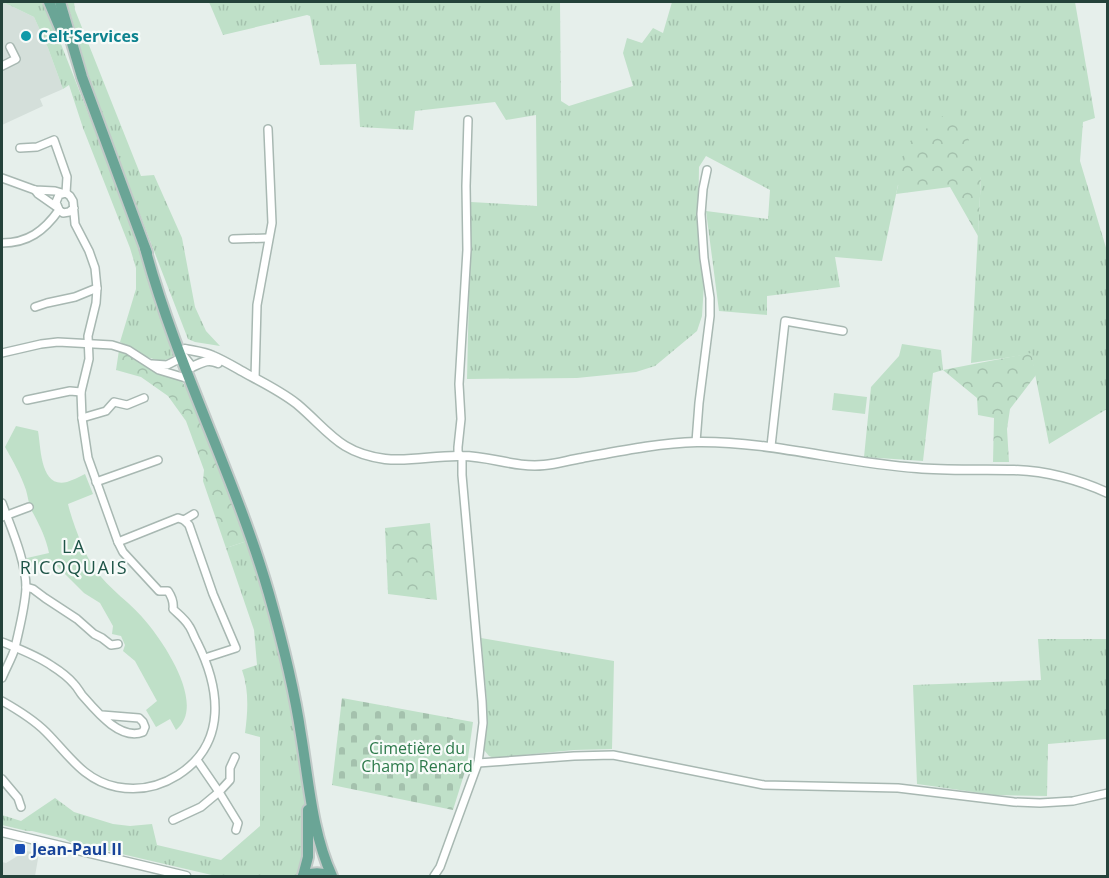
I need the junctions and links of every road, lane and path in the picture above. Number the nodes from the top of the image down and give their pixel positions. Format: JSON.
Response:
{"nodes":[{"id":1,"x":49,"y":2,"type":"edge"},
{"id":2,"x":60,"y":2,"type":"edge"},
{"id":3,"x":10,"y":47,"type":"dead end"},
{"id":4,"x":2,"y":66,"type":"edge"},
{"id":5,"x":82,"y":77,"type":"junction"},
{"id":6,"x":468,"y":120,"type":"dead end"},
{"id":7,"x":268,"y":129,"type":"dead end"},
{"id":8,"x":20,"y":148,"type":"dead end"},
{"id":9,"x":707,"y":170,"type":"dead end"},
{"id":10,"x":2,"y":178,"type":"edge"},
{"id":11,"x":35,"y":190,"type":"junction"},
{"id":12,"x":64,"y":193,"type":"junction"},
{"id":13,"x":74,"y":208,"type":"junction"},
{"id":14,"x":60,"y":210,"type":"junction"},
{"id":15,"x":75,"y":224,"type":"junction"},
{"id":16,"x":268,"y":238,"type":"junction"},
{"id":17,"x":233,"y":239,"type":"dead end"},
{"id":18,"x":2,"y":243,"type":"edge"},
{"id":19,"x":145,"y":248,"type":"junction"},
{"id":20,"x":97,"y":288,"type":"junction"},
{"id":21,"x":161,"y":303,"type":"junction"},
{"id":22,"x":35,"y":307,"type":"dead end"},
{"id":23,"x":843,"y":331,"type":"dead end"},
{"id":24,"x":89,"y":344,"type":"junction"},
{"id":25,"x":2,"y":353,"type":"edge"},
{"id":26,"x":183,"y":353,"type":"junction"},
{"id":27,"x":150,"y":363,"type":"junction"},
{"id":28,"x":192,"y":367,"type":"junction"},
{"id":29,"x":250,"y":376,"type":"junction"},
{"id":30,"x":189,"y":379,"type":"junction"},
{"id":31,"x":81,"y":392,"type":"junction"},
{"id":32,"x":144,"y":398,"type":"dead end"},
{"id":33,"x":27,"y":400,"type":"dead end"},
{"id":34,"x":208,"y":412,"type":"junction"},
{"id":35,"x":82,"y":418,"type":"junction"},
{"id":36,"x":696,"y":442,"type":"junction"},
{"id":37,"x":771,"y":446,"type":"junction"},
{"id":38,"x":460,"y":456,"type":"junction"},
{"id":39,"x":158,"y":460,"type":"dead end"},
{"id":40,"x":230,"y":481,"type":"junction"},
{"id":41,"x":96,"y":482,"type":"junction"},
{"id":42,"x":1107,"y":493,"type":"edge"},
{"id":43,"x":2,"y":503,"type":"edge"},
{"id":44,"x":29,"y":507,"type":"dead end"},
{"id":45,"x":194,"y":514,"type":"dead end"},
{"id":46,"x":4,"y":516,"type":"edge"},
{"id":47,"x":184,"y":520,"type":"junction"},
{"id":48,"x":118,"y":542,"type":"junction"},
{"id":49,"x":26,"y":587,"type":"junction"},
{"id":50,"x":2,"y":642,"type":"edge"},
{"id":51,"x":118,"y":644,"type":"dead end"},
{"id":52,"x":15,"y":647,"type":"junction"},
{"id":53,"x":205,"y":658,"type":"junction"},
{"id":54,"x":2,"y":678,"type":"edge"},
{"id":55,"x":2,"y":701,"type":"edge"},
{"id":56,"x":102,"y":715,"type":"junction"},
{"id":57,"x":235,"y":757,"type":"dead end"},
{"id":58,"x":197,"y":760,"type":"junction"},
{"id":59,"x":478,"y":763,"type":"junction"},
{"id":60,"x":2,"y":779,"type":"edge"},
{"id":61,"x":309,"y":789,"type":"junction"},
{"id":62,"x":219,"y":792,"type":"junction"},
{"id":63,"x":1107,"y":793,"type":"edge"},
{"id":64,"x":21,"y":807,"type":"dead end"},
{"id":65,"x":173,"y":820,"type":"dead end"},
{"id":66,"x":236,"y":830,"type":"dead end"},
{"id":67,"x":2,"y":832,"type":"edge"},
{"id":68,"x":186,"y":876,"type":"edge"},
{"id":69,"x":303,"y":876,"type":"edge"},
{"id":70,"x":332,"y":876,"type":"edge"},
{"id":71,"x":434,"y":876,"type":"edge"}],
"edges":[{"from":1,"to":5,"type":"main road"},
{"from":2,"to":5,"type":"main road"},
{"from":3,"to":4,"type":"street"},
{"from":5,"to":19,"type":"main road"},
{"from":6,"to":38,"type":"street"},
{"from":7,"to":16,"type":"street"},
{"from":8,"to":12,"type":"street"},
{"from":9,"to":36,"type":"street"},
{"from":10,"to":11,"type":"street"},
{"from":11,"to":12,"type":"street"},
{"from":11,"to":14,"type":"street"},
{"from":12,"to":13,"type":"street"},
{"from":12,"to":14,"type":"street"},
{"from":13,"to":14,"type":"street"},
{"from":13,"to":15,"type":"street"},
{"from":14,"to":15,"type":"street"},
{"from":14,"to":18,"type":"street"},
{"from":15,"to":20,"type":"street"},
{"from":16,"to":17,"type":"street"},
{"from":16,"to":29,"type":"street"},
{"from":19,"to":21,"type":"main road"},
{"from":19,"to":26,"type":"main road"},
{"from":20,"to":22,"type":"street"},
{"from":20,"to":24,"type":"street"},
{"from":21,"to":26,"type":"main road"},
{"from":21,"to":28,"type":"street"},
{"from":23,"to":37,"type":"street"},
{"from":24,"to":25,"type":"street"},
{"from":24,"to":27,"type":"street"},
{"from":24,"to":31,"type":"street"},
{"from":26,"to":27,"type":"street"},
{"from":26,"to":28,"type":"main road"},
{"from":26,"to":29,"type":"street"},
{"from":26,"to":30,"type":"main road"},
{"from":26,"to":34,"type":"street"},
{"from":27,"to":30,"type":"street"},
{"from":28,"to":29,"type":"street"},
{"from":28,"to":34,"type":"main road"},
{"from":29,"to":38,"type":"street"},
{"from":30,"to":40,"type":"main road"},
{"from":31,"to":33,"type":"street"},
{"from":31,"to":35,"type":"street"},
{"from":32,"to":35,"type":"street"},
{"from":34,"to":40,"type":"main road"},
{"from":35,"to":41,"type":"street"},
{"from":36,"to":37,"type":"street"},
{"from":36,"to":38,"type":"street"},
{"from":37,"to":42,"type":"street"},
{"from":38,"to":59,"type":"street"},
{"from":39,"to":41,"type":"street"},
{"from":40,"to":61,"type":"main road"},
{"from":41,"to":48,"type":"street"},
{"from":43,"to":46,"type":"street"},
{"from":44,"to":46,"type":"street"},
{"from":45,"to":47,"type":"street"},
{"from":46,"to":49,"type":"street"},
{"from":47,"to":48,"type":"street"},
{"from":47,"to":53,"type":"street"},
{"from":48,"to":53,"type":"street"},
{"from":49,"to":51,"type":"street"},
{"from":49,"to":52,"type":"street"},
{"from":50,"to":52,"type":"street"},
{"from":52,"to":54,"type":"street"},
{"from":52,"to":56,"type":"street"},
{"from":53,"to":58,"type":"street"},
{"from":55,"to":58,"type":"street"},
{"from":56,"to":56,"type":"street"},
{"from":57,"to":62,"type":"street"},
{"from":58,"to":62,"type":"street"},
{"from":59,"to":63,"type":"street"},
{"from":59,"to":71,"type":"street"},
{"from":60,"to":64,"type":"street"},
{"from":61,"to":69,"type":"main road"},
{"from":61,"to":70,"type":"main road"},
{"from":62,"to":65,"type":"street"},
{"from":62,"to":66,"type":"street"},
{"from":67,"to":68,"type":"street"},
{"from":69,"to":70,"type":"main road"}]}
